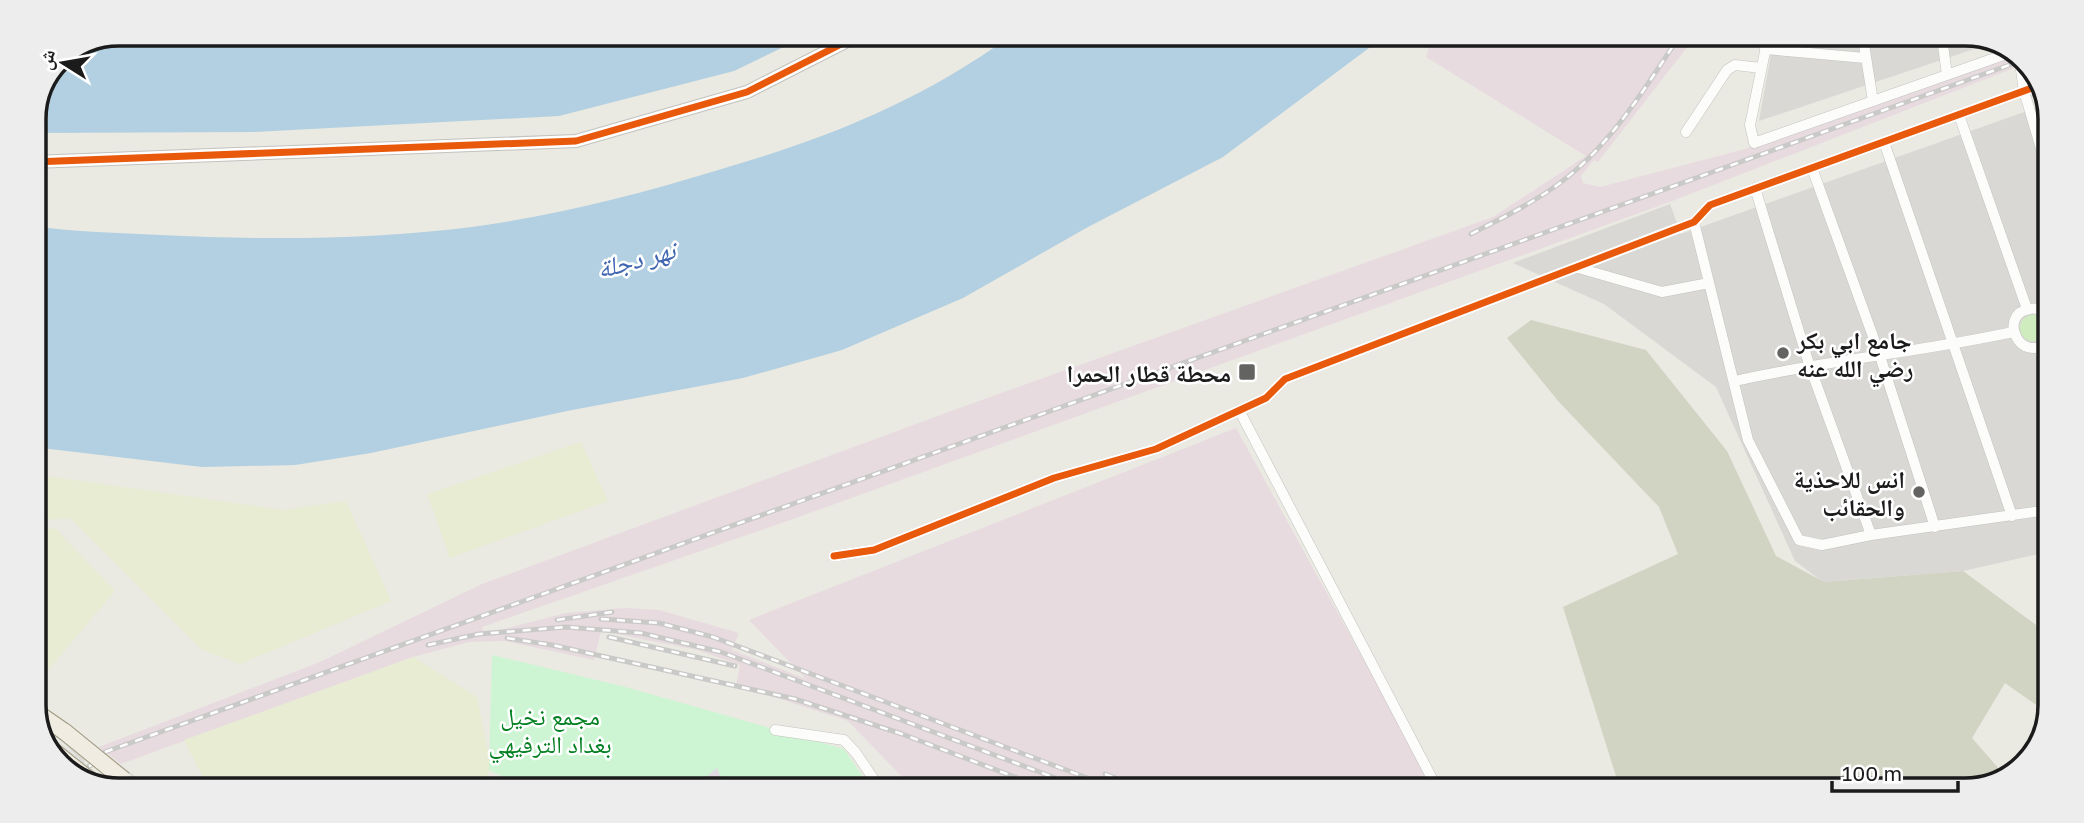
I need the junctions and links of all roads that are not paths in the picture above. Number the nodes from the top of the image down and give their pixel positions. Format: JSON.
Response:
{"nodes":[{"id":1,"x":839,"y":45,"type":"edge"},
{"id":2,"x":1766,"y":45,"type":"edge"},
{"id":3,"x":1863,"y":45,"type":"edge"},
{"id":4,"x":1943,"y":45,"type":"edge"},
{"id":5,"x":1765,"y":49,"type":"junction"},
{"id":6,"x":2001,"y":55,"type":"edge"},
{"id":7,"x":1864,"y":58,"type":"junction"},
{"id":8,"x":1761,"y":68,"type":"junction"},
{"id":9,"x":2021,"y":72,"type":"edge"},
{"id":10,"x":1947,"y":75,"type":"junction"},
{"id":11,"x":2032,"y":88,"type":"edge"},
{"id":12,"x":2024,"y":91,"type":"junction"},
{"id":13,"x":1873,"y":101,"type":"junction"},
{"id":14,"x":1959,"y":116,"type":"junction"},
{"id":15,"x":1686,"y":132,"type":"dead end"},
{"id":16,"x":2038,"y":138,"type":"edge"},
{"id":17,"x":1884,"y":142,"type":"junction"},
{"id":18,"x":45,"y":162,"type":"edge"},
{"id":19,"x":1812,"y":168,"type":"junction"},
{"id":20,"x":1755,"y":188,"type":"junction"},
{"id":21,"x":1694,"y":222,"type":"junction"},
{"id":22,"x":1575,"y":267,"type":"junction"},
{"id":23,"x":1709,"y":283,"type":"junction"},
{"id":24,"x":2027,"y":309,"type":"junction"},
{"id":25,"x":2038,"y":309,"type":"edge"},
{"id":26,"x":2013,"y":332,"type":"junction"},
{"id":27,"x":1951,"y":345,"type":"junction"},
{"id":28,"x":2038,"y":347,"type":"edge"},
{"id":29,"x":1879,"y":353,"type":"junction"},
{"id":30,"x":1809,"y":364,"type":"junction"},
{"id":31,"x":1735,"y":381,"type":"junction"},
{"id":32,"x":1238,"y":410,"type":"junction"},
{"id":33,"x":2038,"y":512,"type":"edge"},
{"id":34,"x":2012,"y":516,"type":"junction"},
{"id":35,"x":1935,"y":527,"type":"junction"},
{"id":36,"x":1871,"y":535,"type":"junction"},
{"id":37,"x":834,"y":556,"type":"dead end"},
{"id":38,"x":47,"y":720,"type":"edge"},
{"id":39,"x":775,"y":730,"type":"dead end"},
{"id":40,"x":122,"y":778,"type":"edge"},
{"id":41,"x":873,"y":778,"type":"edge"},
{"id":42,"x":1432,"y":778,"type":"edge"}],
"edges":[{"from":1,"to":18,"type":"street"},
{"from":2,"to":5,"type":"street"},
{"from":3,"to":7,"type":"street"},
{"from":4,"to":10,"type":"street"},
{"from":5,"to":7,"type":"street"},
{"from":5,"to":8,"type":"street"},
{"from":6,"to":10,"type":"street"},
{"from":7,"to":13,"type":"street"},
{"from":8,"to":13,"type":"street"},
{"from":8,"to":15,"type":"street"},
{"from":9,"to":12,"type":"street"},
{"from":10,"to":13,"type":"street"},
{"from":11,"to":12,"type":"street"},
{"from":12,"to":14,"type":"street"},
{"from":12,"to":16,"type":"street"},
{"from":14,"to":17,"type":"street"},
{"from":14,"to":24,"type":"street"},
{"from":17,"to":19,"type":"street"},
{"from":17,"to":27,"type":"street"},
{"from":19,"to":20,"type":"street"},
{"from":19,"to":29,"type":"street"},
{"from":20,"to":21,"type":"street"},
{"from":20,"to":30,"type":"street"},
{"from":21,"to":22,"type":"street"},
{"from":21,"to":23,"type":"street"},
{"from":22,"to":23,"type":"street"},
{"from":22,"to":32,"type":"street"},
{"from":23,"to":31,"type":"street"},
{"from":24,"to":25,"type":"street"},
{"from":24,"to":26,"type":"street"},
{"from":26,"to":27,"type":"street"},
{"from":26,"to":28,"type":"street"},
{"from":27,"to":29,"type":"street"},
{"from":27,"to":34,"type":"street"},
{"from":29,"to":30,"type":"street"},
{"from":29,"to":35,"type":"street"},
{"from":30,"to":31,"type":"street"},
{"from":30,"to":36,"type":"street"},
{"from":31,"to":36,"type":"street"},
{"from":32,"to":37,"type":"street"},
{"from":32,"to":42,"type":"street"},
{"from":33,"to":34,"type":"street"},
{"from":34,"to":35,"type":"street"},
{"from":35,"to":36,"type":"street"},
{"from":38,"to":40,"type":"main road","bridge":true},
{"from":39,"to":41,"type":"street"}]}
